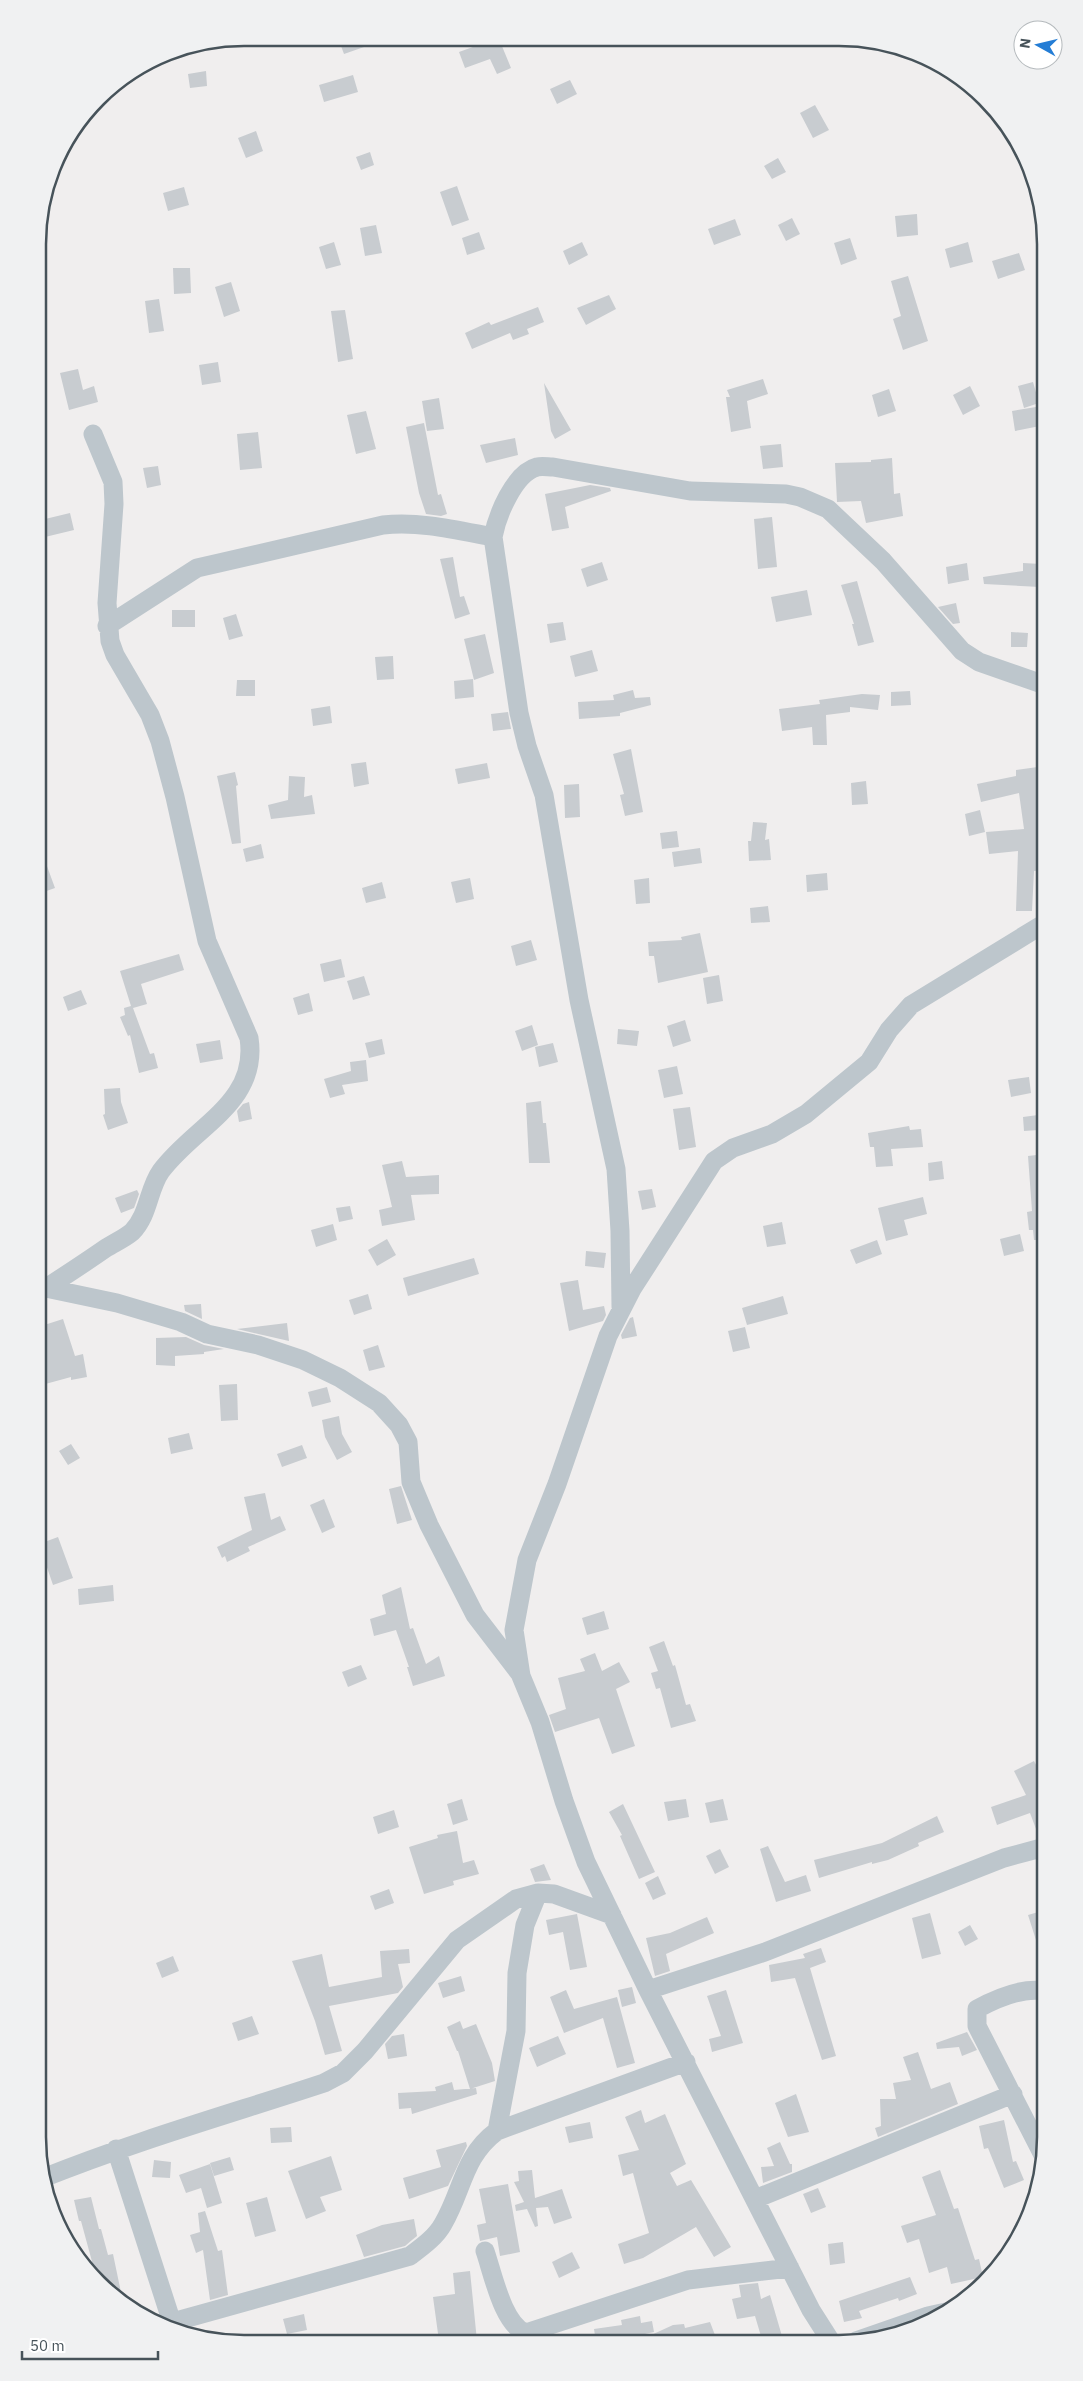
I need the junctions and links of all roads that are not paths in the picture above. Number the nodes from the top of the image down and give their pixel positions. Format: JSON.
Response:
{"nodes":[{"id":1,"x":93,"y":434,"type":"dead end"},
{"id":2,"x":493,"y":537,"type":"junction"},
{"id":3,"x":107,"y":626,"type":"junction"},
{"id":4,"x":1037,"y":682,"type":"edge"},
{"id":5,"x":1037,"y":928,"type":"edge"},
{"id":6,"x":46,"y":1285,"type":"edge"},
{"id":7,"x":46,"y":1288,"type":"edge"},
{"id":8,"x":621,"y":1311,"type":"junction"},
{"id":9,"x":521,"y":1676,"type":"junction"},
{"id":10,"x":1037,"y":1849,"type":"edge"},
{"id":11,"x":538,"y":1892,"type":"junction"},
{"id":12,"x":612,"y":1915,"type":"junction"},
{"id":13,"x":1037,"y":1989,"type":"edge"},
{"id":14,"x":648,"y":1990,"type":"junction"},
{"id":15,"x":686,"y":2062,"type":"junction"},
{"id":16,"x":1012,"y":2094,"type":"junction"},
{"id":17,"x":497,"y":2131,"type":"junction"},
{"id":18,"x":1037,"y":2142,"type":"edge"},
{"id":19,"x":116,"y":2149,"type":"junction"},
{"id":20,"x":50,"y":2175,"type":"edge"},
{"id":21,"x":755,"y":2199,"type":"junction"},
{"id":22,"x":486,"y":2251,"type":"dead end"},
{"id":23,"x":790,"y":2268,"type":"junction"},
{"id":24,"x":168,"y":2320,"type":"edge"},
{"id":25,"x":179,"y":2323,"type":"edge"},
{"id":26,"x":826,"y":2335,"type":"edge"}],
"edges":[{"from":1,"to":3,"type":"street"},
{"from":2,"to":3,"type":"street"},
{"from":2,"to":4,"type":"street"},
{"from":2,"to":8,"type":"street"},
{"from":3,"to":6,"type":"street"},
{"from":5,"to":8,"type":"street"},
{"from":7,"to":9,"type":"street"},
{"from":8,"to":9,"type":"street"},
{"from":9,"to":12,"type":"street"},
{"from":10,"to":14,"type":"street"},
{"from":11,"to":12,"type":"street"},
{"from":11,"to":17,"type":"street"},
{"from":11,"to":19,"type":"street"},
{"from":12,"to":14,"type":"street"},
{"from":13,"to":16,"type":"street"},
{"from":14,"to":15,"type":"street"},
{"from":15,"to":17,"type":"street"},
{"from":15,"to":21,"type":"street"},
{"from":16,"to":18,"type":"street"},
{"from":16,"to":21,"type":"street"},
{"from":17,"to":25,"type":"street"},
{"from":19,"to":20,"type":"street"},
{"from":19,"to":24,"type":"street"},
{"from":21,"to":23,"type":"street"},
{"from":22,"to":23,"type":"street"},
{"from":23,"to":26,"type":"street"}]}
